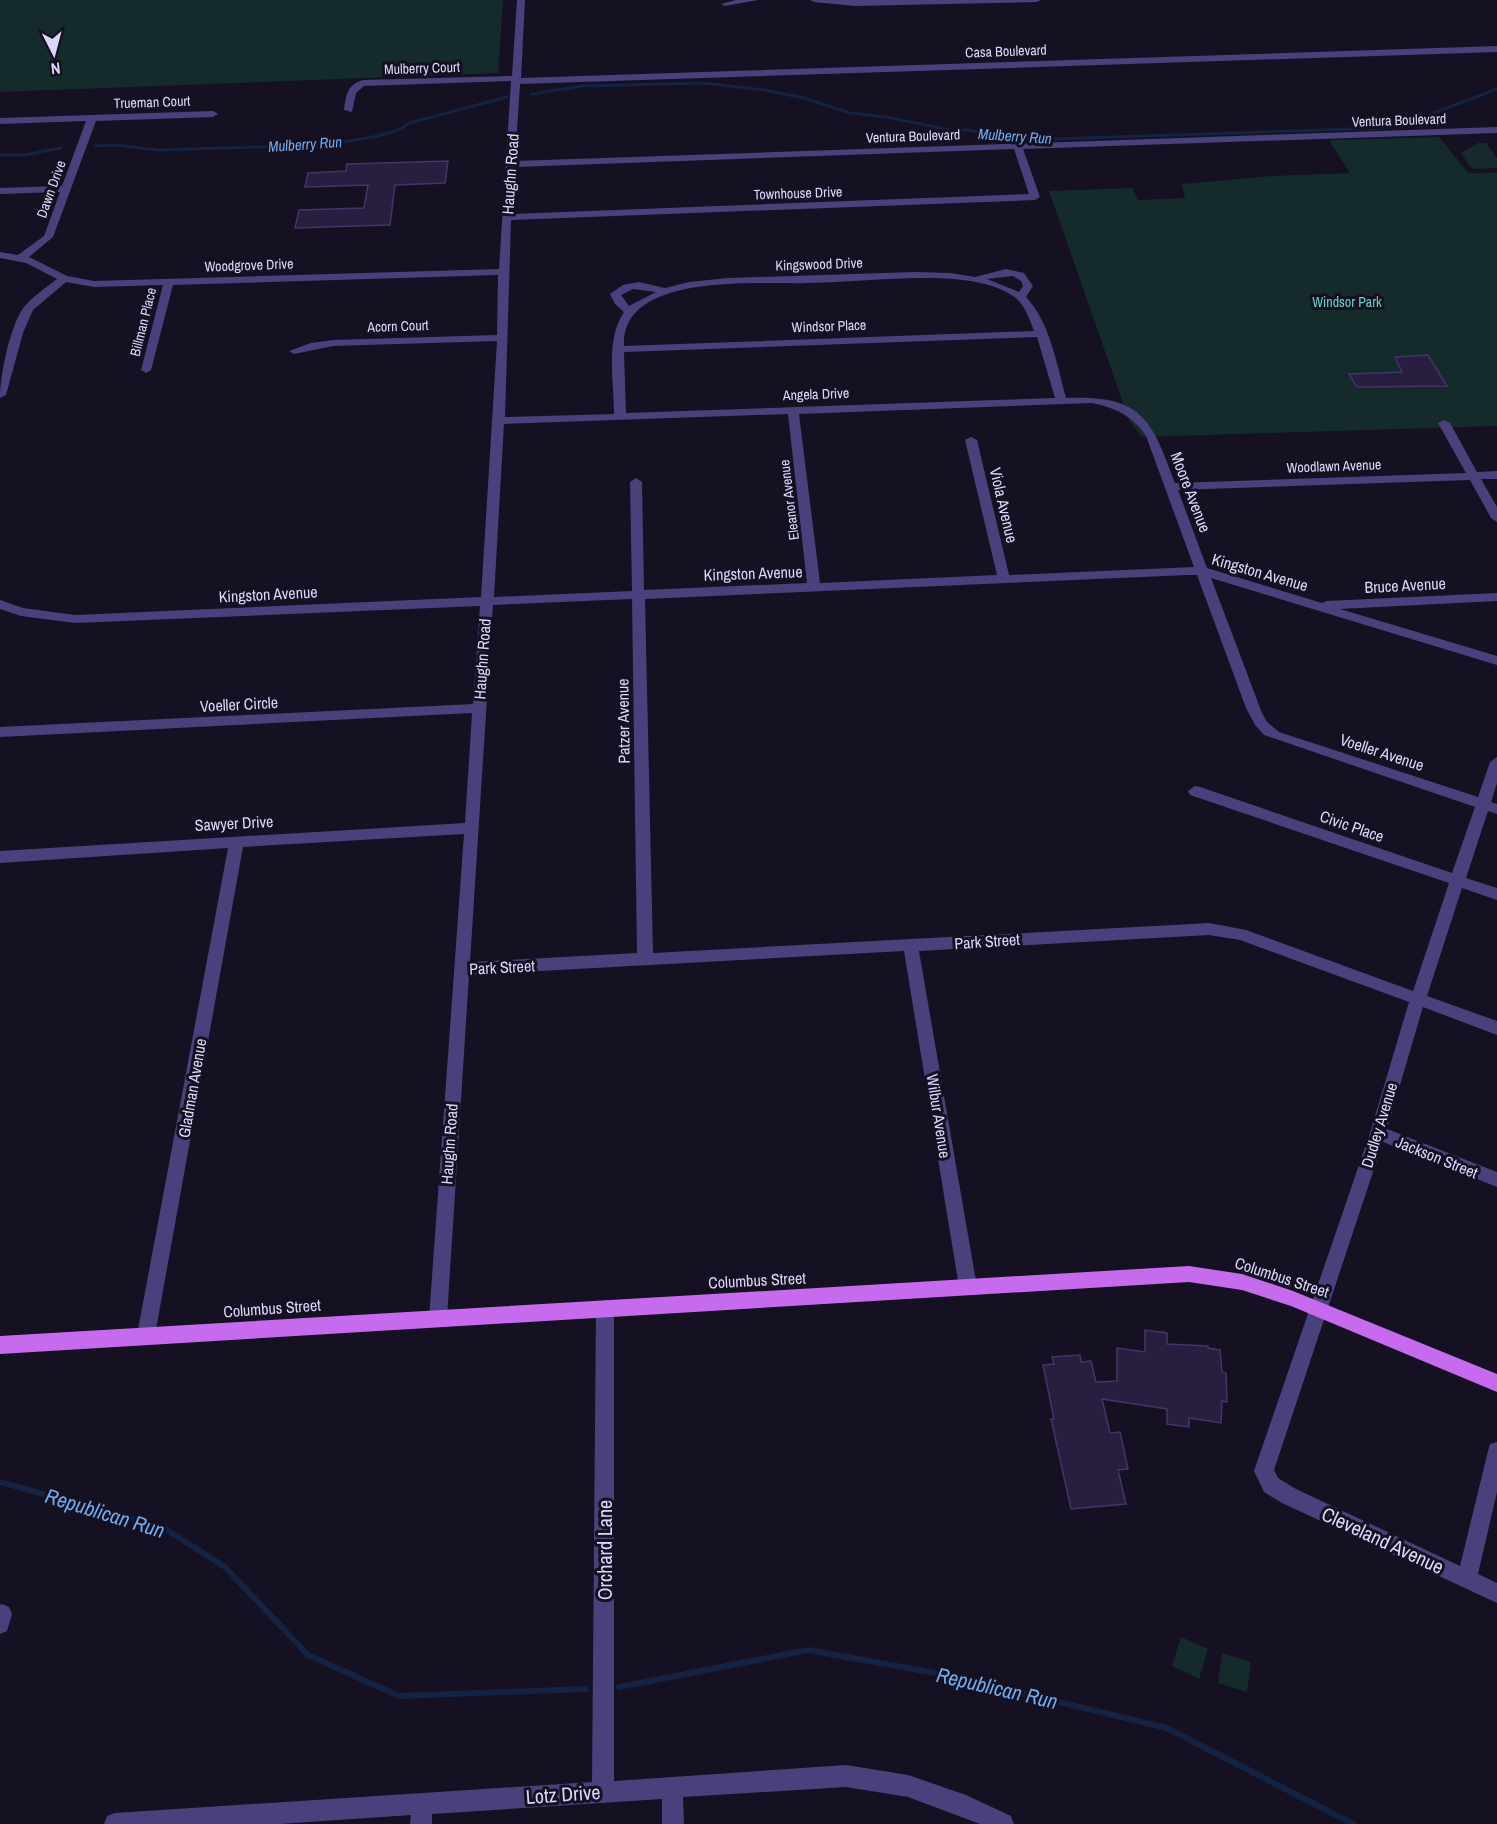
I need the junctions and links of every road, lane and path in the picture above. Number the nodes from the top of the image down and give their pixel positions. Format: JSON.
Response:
{"nodes":[{"id":1,"x":521,"y":0,"type":"edge"},
{"id":2,"x":754,"y":0,"type":"edge"},
{"id":3,"x":814,"y":0,"type":"edge"},
{"id":4,"x":1005,"y":0,"type":"edge"},
{"id":5,"x":1038,"y":0,"type":"edge"},
{"id":6,"x":900,"y":2,"type":"edge"},
{"id":7,"x":725,"y":4,"type":"dead end"},
{"id":8,"x":1497,"y":49,"type":"edge"},
{"id":9,"x":517,"y":79,"type":"junction"},
{"id":10,"x":349,"y":110,"type":"dead end"},
{"id":11,"x":213,"y":114,"type":"dead end"},
{"id":12,"x":92,"y":118,"type":"junction"},
{"id":13,"x":0,"y":121,"type":"edge"},
{"id":14,"x":1497,"y":130,"type":"edge"},
{"id":15,"x":1017,"y":146,"type":"junction"},
{"id":16,"x":511,"y":164,"type":"junction"},
{"id":17,"x":65,"y":189,"type":"junction"},
{"id":18,"x":0,"y":191,"type":"edge"},
{"id":19,"x":507,"y":217,"type":"junction"},
{"id":20,"x":0,"y":255,"type":"edge"},
{"id":21,"x":21,"y":258,"type":"junction"},
{"id":22,"x":504,"y":272,"type":"junction"},
{"id":23,"x":64,"y":278,"type":"junction"},
{"id":24,"x":976,"y":280,"type":"junction"},
{"id":25,"x":169,"y":282,"type":"junction"},
{"id":26,"x":664,"y":291,"type":"junction"},
{"id":27,"x":1021,"y":297,"type":"junction"},
{"id":28,"x":629,"y":311,"type":"junction"},
{"id":29,"x":1041,"y":334,"type":"junction"},
{"id":30,"x":503,"y":338,"type":"junction"},
{"id":31,"x":619,"y":349,"type":"junction"},
{"id":32,"x":294,"y":351,"type":"dead end"},
{"id":33,"x":146,"y":370,"type":"dead end"},
{"id":34,"x":0,"y":395,"type":"edge"},
{"id":35,"x":1061,"y":401,"type":"junction"},
{"id":36,"x":793,"y":410,"type":"junction"},
{"id":37,"x":1133,"y":414,"type":"joint"},
{"id":38,"x":620,"y":416,"type":"junction"},
{"id":39,"x":499,"y":421,"type":"junction"},
{"id":40,"x":1444,"y":423,"type":"dead end"},
{"id":41,"x":971,"y":440,"type":"dead end"},
{"id":42,"x":1497,"y":475,"type":"edge"},
{"id":43,"x":1473,"y":476,"type":"junction"},
{"id":44,"x":636,"y":482,"type":"dead end"},
{"id":45,"x":1171,"y":487,"type":"junction"},
{"id":46,"x":1497,"y":518,"type":"edge"},
{"id":47,"x":1203,"y":572,"type":"junction"},
{"id":48,"x":1004,"y":578,"type":"junction"},
{"id":49,"x":814,"y":587,"type":"junction"},
{"id":50,"x":638,"y":594,"type":"junction"},
{"id":51,"x":1497,"y":597,"type":"edge"},
{"id":52,"x":486,"y":601,"type":"junction"},
{"id":53,"x":0,"y":604,"type":"edge"},
{"id":54,"x":1315,"y":605,"type":"junction"},
{"id":55,"x":1497,"y":661,"type":"edge"},
{"id":56,"x":479,"y":708,"type":"junction"},
{"id":57,"x":1259,"y":722,"type":"joint"},
{"id":58,"x":0,"y":732,"type":"edge"},
{"id":59,"x":1497,"y":762,"type":"edge"},
{"id":60,"x":1195,"y":791,"type":"dead end"},
{"id":61,"x":1491,"y":807,"type":"edge"},
{"id":62,"x":471,"y":828,"type":"junction"},
{"id":63,"x":237,"y":841,"type":"junction"},
{"id":64,"x":0,"y":857,"type":"edge"},
{"id":65,"x":1458,"y":880,"type":"junction"},
{"id":66,"x":1497,"y":894,"type":"edge"},
{"id":67,"x":911,"y":946,"type":"junction"},
{"id":68,"x":645,"y":959,"type":"junction"},
{"id":69,"x":461,"y":969,"type":"junction"},
{"id":70,"x":1418,"y":998,"type":"junction"},
{"id":71,"x":1497,"y":1028,"type":"edge"},
{"id":72,"x":1378,"y":1133,"type":"junction"},
{"id":73,"x":1497,"y":1180,"type":"edge"},
{"id":74,"x":968,"y":1287,"type":"junction"},
{"id":75,"x":605,"y":1308,"type":"junction"},
{"id":76,"x":1318,"y":1308,"type":"junction"},
{"id":77,"x":438,"y":1317,"type":"junction"},
{"id":78,"x":146,"y":1335,"type":"junction"},
{"id":79,"x":0,"y":1345,"type":"edge"},
{"id":80,"x":1497,"y":1383,"type":"edge"},
{"id":81,"x":1497,"y":1451,"type":"edge"},
{"id":82,"x":1271,"y":1485,"type":"joint"},
{"id":83,"x":1467,"y":1579,"type":"junction"},
{"id":84,"x":1497,"y":1593,"type":"edge"},
{"id":85,"x":672,"y":1787,"type":"junction"},
{"id":86,"x":603,"y":1792,"type":"junction"},
{"id":87,"x":421,"y":1814,"type":"edge"},
{"id":88,"x":115,"y":1824,"type":"edge"},
{"id":89,"x":673,"y":1824,"type":"edge"},
{"id":90,"x":1004,"y":1824,"type":"edge"}],
"edges":[{"from":1,"to":9,"type":"street","name":"Haughn Road"},
{"from":2,"to":7,"type":"street"},
{"from":3,"to":6,"type":"street"},
{"from":4,"to":5,"type":"street"},
{"from":4,"to":6,"type":"street"},
{"from":8,"to":9,"type":"street","name":"Casa Boulevard"},
{"from":9,"to":10,"type":"street","name":"Mulberry Court"},
{"from":9,"to":16,"type":"street","name":"Haughn Road"},
{"from":11,"to":12,"type":"street","name":"Trueman Court"},
{"from":12,"to":13,"type":"street","name":"Trueman Court"},
{"from":12,"to":17,"type":"street","name":"Dawn Drive"},
{"from":14,"to":15,"type":"street","name":"Ventura Boulevard"},
{"from":15,"to":16,"type":"street","name":"Ventura Boulevard"},
{"from":15,"to":19,"type":"street","name":"Townhouse Drive"},
{"from":16,"to":19,"type":"street","name":"Haughn Road"},
{"from":17,"to":18,"type":"street"},
{"from":17,"to":21,"type":"street","name":"Dawn Drive"},
{"from":19,"to":22,"type":"street","name":"Haughn Road"},
{"from":20,"to":21,"type":"street","name":"Woodgrove Drive"},
{"from":21,"to":23,"type":"street","name":"Woodgrove Drive"},
{"from":22,"to":25,"type":"street","name":"Woodgrove Drive"},
{"from":22,"to":30,"type":"street","name":"Haughn Road"},
{"from":23,"to":25,"type":"street","name":"Woodgrove Drive"},
{"from":23,"to":34,"type":"street"},
{"from":24,"to":26,"type":"street","name":"Kingswood Drive"},
{"from":24,"to":27,"type":"street","name":"Kingswood Drive"},
{"from":24,"to":27,"type":"street","name":"Kingswood Drive"},
{"from":25,"to":33,"type":"street","name":"Billman Place"},
{"from":26,"to":28,"type":"street","name":"Kingswood Drive"},
{"from":26,"to":28,"type":"street","name":"Kingswood Drive"},
{"from":27,"to":29,"type":"street","name":"Kingswood Drive"},
{"from":28,"to":31,"type":"street"},
{"from":29,"to":31,"type":"street","name":"Windsor Place"},
{"from":29,"to":35,"type":"street","name":"Kingswood Drive"},
{"from":30,"to":32,"type":"street","name":"Acorn Court"},
{"from":30,"to":39,"type":"street","name":"Haughn Road"},
{"from":31,"to":38,"type":"street"},
{"from":35,"to":36,"type":"street","name":"Angela Drive"},
{"from":35,"to":37,"type":"street","name":"Angela Drive"},
{"from":36,"to":38,"type":"street","name":"Angela Drive"},
{"from":36,"to":49,"type":"street","name":"Eleanor Avenue"},
{"from":37,"to":45,"type":"street","name":"Moore Avenue"},
{"from":38,"to":39,"type":"street","name":"Angela Drive"},
{"from":39,"to":52,"type":"street","name":"Haughn Road"},
{"from":40,"to":43,"type":"street"},
{"from":41,"to":48,"type":"street","name":"Viola Avenue"},
{"from":42,"to":43,"type":"street","name":"Woodlawn Avenue"},
{"from":43,"to":45,"type":"street","name":"Woodlawn Avenue"},
{"from":43,"to":46,"type":"street"},
{"from":44,"to":50,"type":"street","name":"Patzer Avenue"},
{"from":45,"to":47,"type":"street","name":"Moore Avenue"},
{"from":47,"to":48,"type":"street","name":"Kingston Avenue"},
{"from":47,"to":54,"type":"street","name":"Kingston Avenue"},
{"from":47,"to":57,"type":"street","name":"Moore Avenue"},
{"from":48,"to":49,"type":"street","name":"Kingston Avenue"},
{"from":49,"to":50,"type":"street","name":"Kingston Avenue"},
{"from":50,"to":52,"type":"street","name":"Kingston Avenue"},
{"from":50,"to":68,"type":"street","name":"Patzer Avenue"},
{"from":51,"to":54,"type":"street","name":"Bruce Avenue"},
{"from":52,"to":53,"type":"street","name":"Kingston Avenue"},
{"from":52,"to":56,"type":"street","name":"Haughn Road"},
{"from":54,"to":55,"type":"street","name":"Kingston Avenue"},
{"from":56,"to":58,"type":"street","name":"Voeller Circle"},
{"from":56,"to":62,"type":"street","name":"Haughn Road"},
{"from":57,"to":61,"type":"street","name":"Voeller Avenue"},
{"from":59,"to":61,"type":"street","name":"Dudley Avenue"},
{"from":60,"to":65,"type":"street","name":"Civic Place"},
{"from":61,"to":65,"type":"street","name":"Dudley Avenue"},
{"from":62,"to":63,"type":"street","name":"Sawyer Drive"},
{"from":62,"to":69,"type":"street","name":"Haughn Road"},
{"from":63,"to":64,"type":"street","name":"Sawyer Drive"},
{"from":63,"to":78,"type":"street","name":"Gladman Avenue"},
{"from":65,"to":66,"type":"street","name":"Civic Place"},
{"from":65,"to":70,"type":"street","name":"Dudley Avenue"},
{"from":67,"to":68,"type":"street","name":"Park Street"},
{"from":67,"to":70,"type":"street","name":"Park Street"},
{"from":67,"to":74,"type":"street","name":"Wilbur Avenue"},
{"from":68,"to":69,"type":"street","name":"Park Street"},
{"from":69,"to":77,"type":"street","name":"Haughn Road"},
{"from":70,"to":71,"type":"street","name":"Park Street"},
{"from":70,"to":72,"type":"street","name":"Dudley Avenue"},
{"from":72,"to":73,"type":"street","name":"Jackson Street"},
{"from":72,"to":76,"type":"street","name":"Dudley Avenue"},
{"from":74,"to":75,"type":"main road","name":"Columbus Street"},
{"from":74,"to":76,"type":"main road","name":"Columbus Street"},
{"from":75,"to":77,"type":"main road","name":"Columbus Street"},
{"from":75,"to":86,"type":"street","name":"Orchard Lane"},
{"from":76,"to":80,"type":"main road","name":"Columbus Street"},
{"from":76,"to":82,"type":"street","name":"Dudley Avenue"},
{"from":77,"to":78,"type":"main road","name":"Columbus Street"},
{"from":78,"to":79,"type":"main road","name":"Columbus Street"},
{"from":81,"to":83,"type":"street"},
{"from":82,"to":83,"type":"street","name":"Cleveland Avenue"},
{"from":83,"to":84,"type":"street","name":"Cleveland Avenue"},
{"from":85,"to":86,"type":"street","name":"Lotz Drive"},
{"from":85,"to":89,"type":"street"},
{"from":85,"to":90,"type":"street","name":"Lotz Drive"},
{"from":86,"to":87,"type":"street","name":"Lotz Drive"},
{"from":87,"to":88,"type":"street","name":"Lotz Drive"}]}
